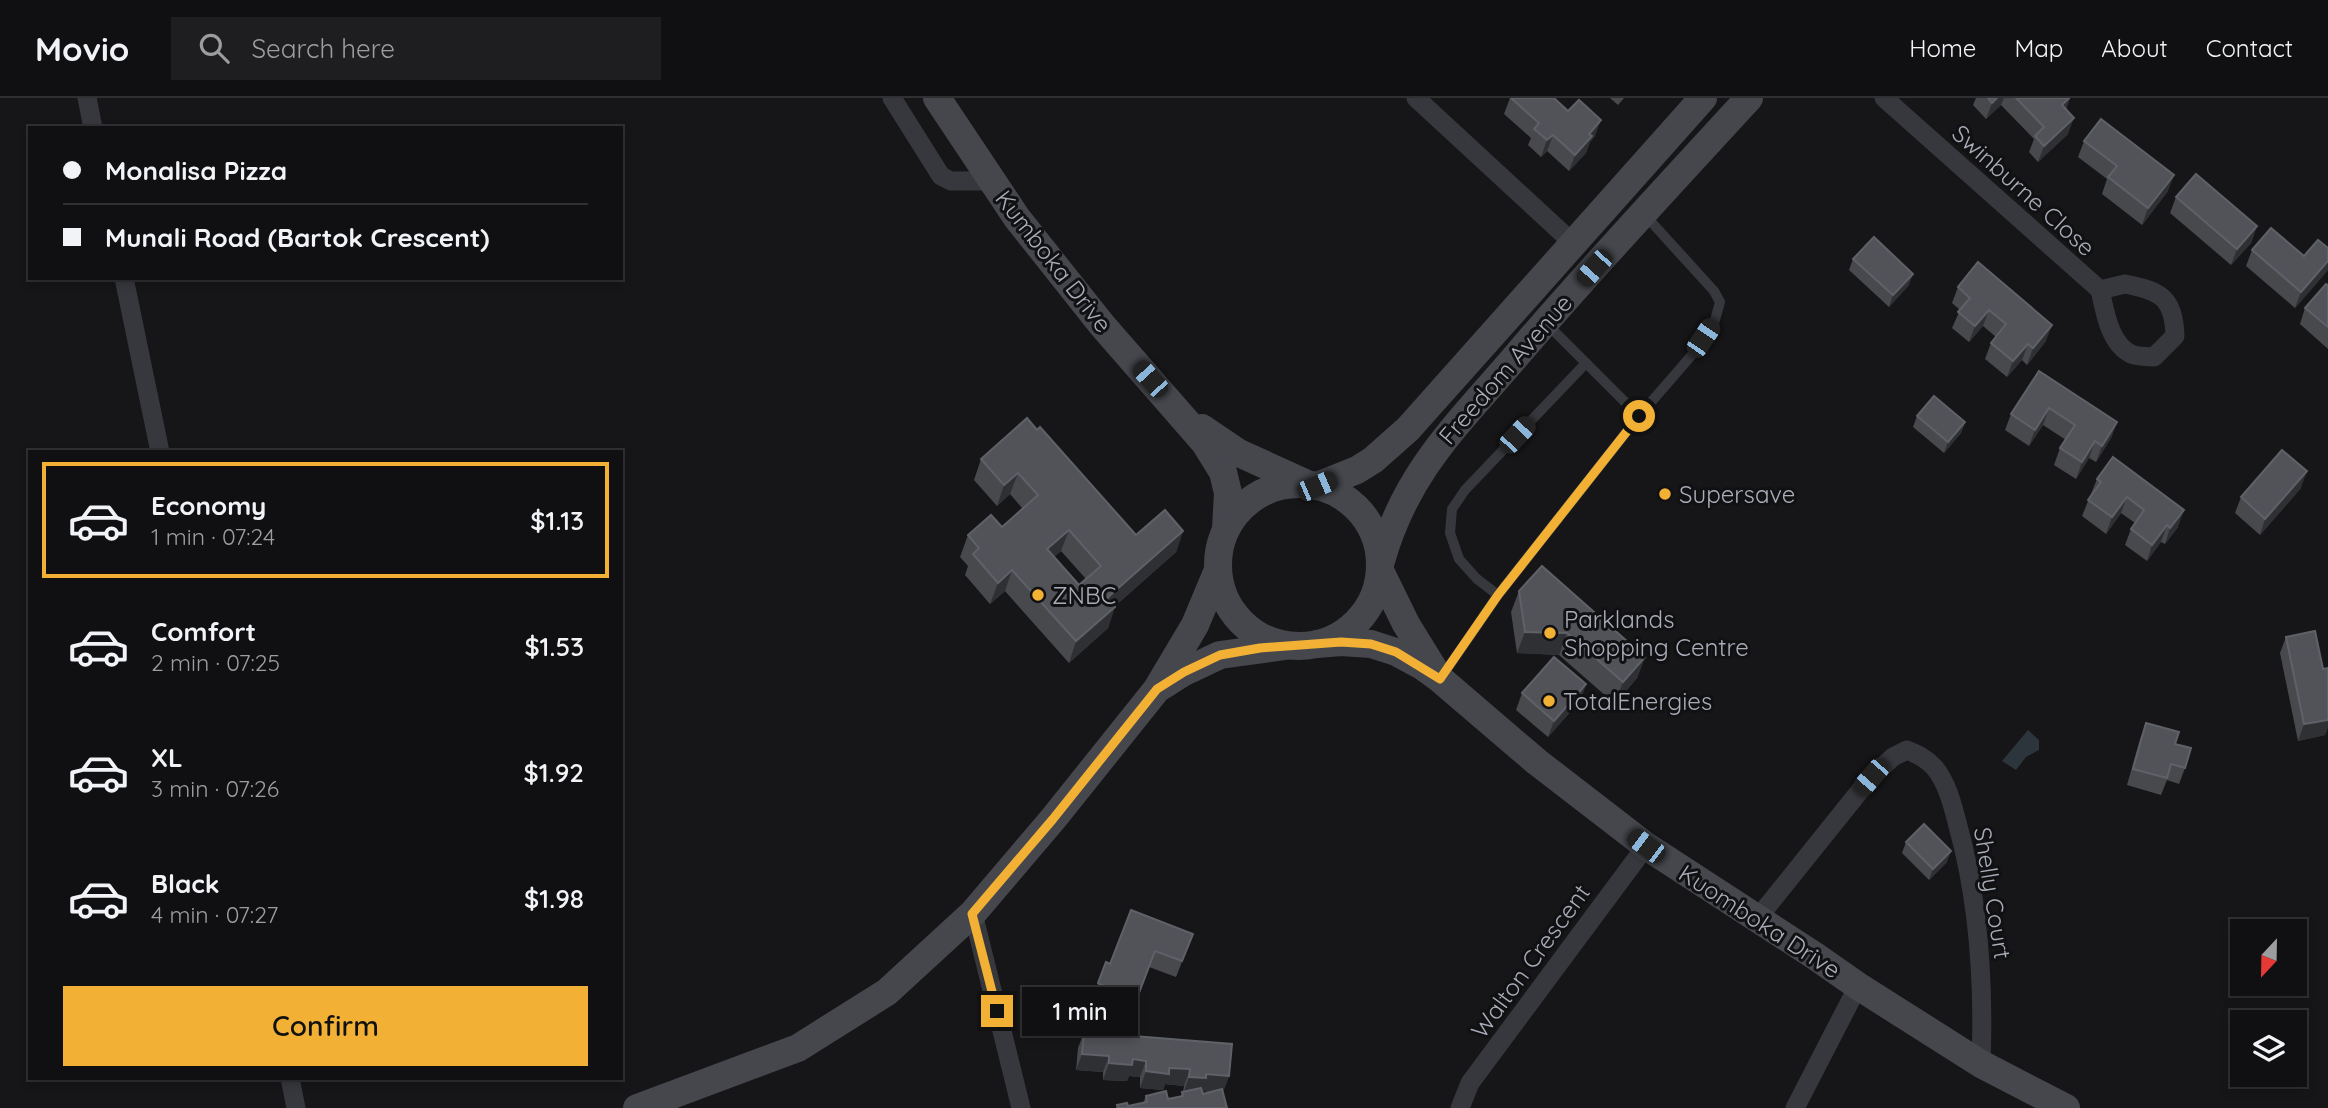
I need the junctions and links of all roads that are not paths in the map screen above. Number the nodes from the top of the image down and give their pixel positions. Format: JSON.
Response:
{"nodes":[{"id":1,"x":87,"y":98,"type":"edge"},
{"id":2,"x":892,"y":98,"type":"edge"},
{"id":3,"x":937,"y":98,"type":"edge"},
{"id":4,"x":1416,"y":98,"type":"edge"},
{"id":5,"x":1702,"y":98,"type":"edge"},
{"id":6,"x":1749,"y":98,"type":"edge"},
{"id":7,"x":1884,"y":98,"type":"edge"},
{"id":8,"x":93,"y":126,"type":"edge"},
{"id":9,"x":992,"y":181,"type":"junction"},
{"id":10,"x":1644,"y":214,"type":"junction"},
{"id":11,"x":1573,"y":243,"type":"junction"},
{"id":12,"x":124,"y":280,"type":"edge"},
{"id":13,"x":2099,"y":290,"type":"dead end"},
{"id":14,"x":1545,"y":323,"type":"junction"},
{"id":15,"x":1586,"y":363,"type":"junction"},
{"id":16,"x":1182,"y":415,"type":"junction"},
{"id":17,"x":1639,"y":416,"type":"junction"},
{"id":18,"x":160,"y":450,"type":"edge"},
{"id":19,"x":1312,"y":485,"type":"junction"},
{"id":20,"x":1226,"y":529,"type":"junction"},
{"id":21,"x":1381,"y":567,"type":"junction"},
{"id":22,"x":1218,"y":570,"type":"junction"},
{"id":23,"x":1498,"y":595,"type":"junction"},
{"id":24,"x":1304,"y":645,"type":"junction"},
{"id":25,"x":1440,"y":679,"type":"junction"},
{"id":26,"x":1157,"y":689,"type":"junction"},
{"id":27,"x":1646,"y":846,"type":"junction"},
{"id":28,"x":972,"y":914,"type":"junction"},
{"id":29,"x":1756,"y":919,"type":"junction"},
{"id":30,"x":1858,"y":986,"type":"junction"},
{"id":31,"x":1981,"y":1064,"type":"junction"},
{"id":32,"x":290,"y":1080,"type":"edge"},
{"id":33,"x":296,"y":1108,"type":"edge"},
{"id":34,"x":637,"y":1108,"type":"edge"},
{"id":35,"x":1021,"y":1108,"type":"edge"},
{"id":36,"x":1460,"y":1108,"type":"edge"},
{"id":37,"x":1795,"y":1108,"type":"edge"},
{"id":38,"x":2066,"y":1108,"type":"edge"}],
"edges":[{"from":1,"to":8,"type":"street"},
{"from":2,"to":9,"type":"street"},
{"from":3,"to":9,"type":"main road","name":"Kumboka Drive"},
{"from":4,"to":11,"type":"street"},
{"from":5,"to":10,"type":"main road"},
{"from":5,"to":11,"type":"main road","name":"Freedom Avenue"},
{"from":6,"to":10,"type":"main road","name":"Freedom Avenue"},
{"from":7,"to":13,"type":"street","name":"Swinburne Close"},
{"from":9,"to":16,"type":"main road","name":"Kumboka Drive"},
{"from":10,"to":14,"type":"main road","name":"Freedom Avenue"},
{"from":10,"to":17,"type":"lane"},
{"from":11,"to":19,"type":"main road","name":"Freedom Avenue"},
{"from":12,"to":18,"type":"street"},
{"from":14,"to":15,"type":"lane"},
{"from":14,"to":21,"type":"main road","name":"Freedom Avenue"},
{"from":15,"to":17,"type":"lane"},
{"from":15,"to":23,"type":"lane"},
{"from":16,"to":19,"type":"main road","name":"Kumboka Drive"},
{"from":16,"to":20,"type":"main road","name":"Kumboka Drive"},
{"from":17,"to":23,"type":"lane"},
{"from":19,"to":20,"type":"main road"},
{"from":19,"to":21,"type":"main road"},
{"from":20,"to":22,"type":"main road"},
{"from":21,"to":24,"type":"main road"},
{"from":21,"to":25,"type":"main road"},
{"from":22,"to":24,"type":"main road"},
{"from":22,"to":26,"type":"main road"},
{"from":23,"to":25,"type":"lane"},
{"from":24,"to":25,"type":"main road"},
{"from":24,"to":26,"type":"main road"},
{"from":25,"to":27,"type":"main road","name":"Kuomboka Drive"},
{"from":26,"to":28,"type":"main road"},
{"from":27,"to":29,"type":"main road","name":"Kuomboka Drive"},
{"from":27,"to":36,"type":"street","name":"Walton Crescent"},
{"from":28,"to":34,"type":"main road"},
{"from":28,"to":35,"type":"street"},
{"from":29,"to":30,"type":"main road","name":"Kuomboka Drive"},
{"from":29,"to":31,"type":"street","name":"Shelly Court"},
{"from":30,"to":31,"type":"main road","name":"Kuomboka Drive"},
{"from":30,"to":37,"type":"street"},
{"from":31,"to":38,"type":"main road","name":"Kuomboka Drive"},
{"from":32,"to":33,"type":"street"}]}
